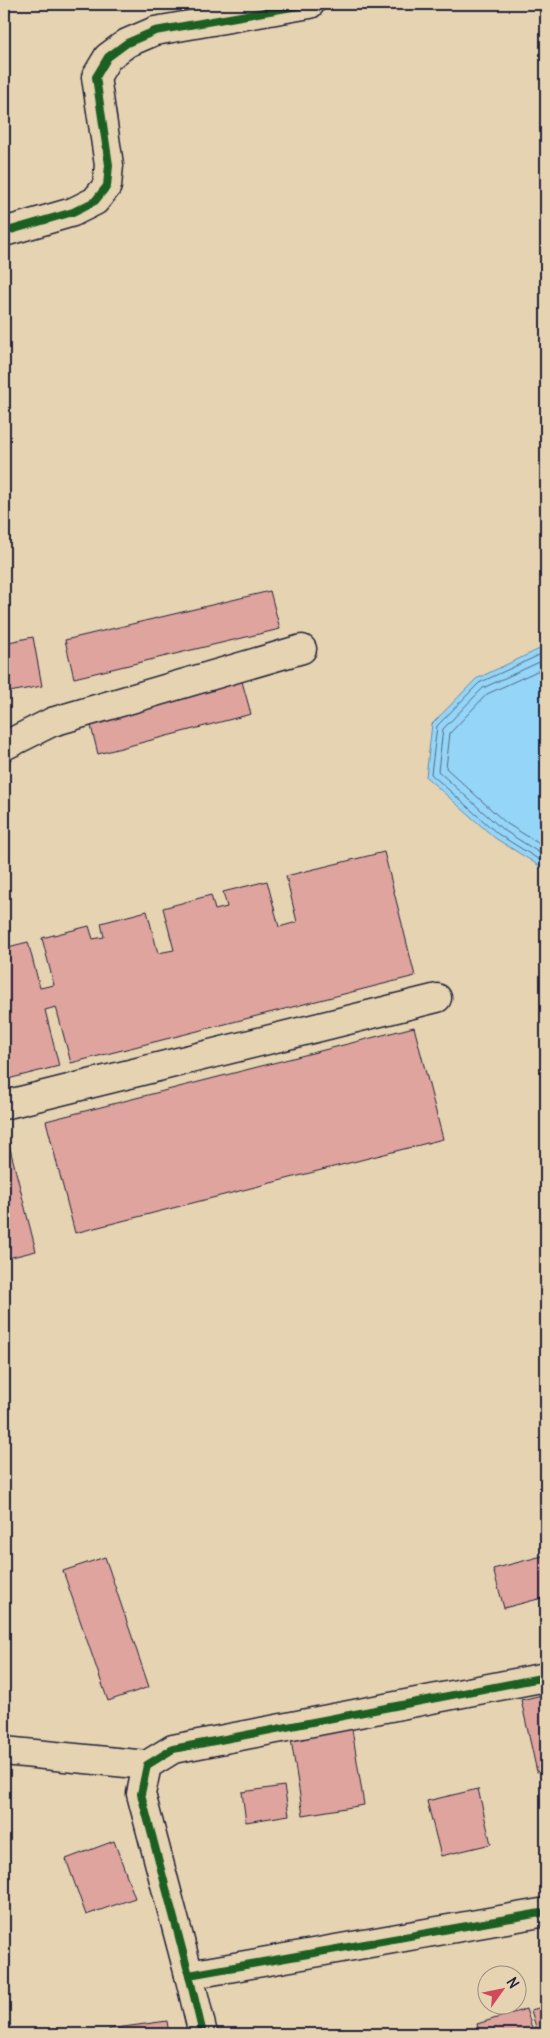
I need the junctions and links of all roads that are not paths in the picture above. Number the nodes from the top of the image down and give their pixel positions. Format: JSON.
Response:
{"nodes":[{"id":1,"x":310,"y":4,"type":"edge"},
{"id":2,"x":4,"y":232,"type":"edge"},
{"id":3,"x":302,"y":649,"type":"dead end"},
{"id":4,"x":4,"y":746,"type":"edge"},
{"id":5,"x":437,"y":998,"type":"dead end"},
{"id":6,"x":4,"y":1105,"type":"edge"},
{"id":7,"x":546,"y":1677,"type":"edge"},
{"id":8,"x":4,"y":1751,"type":"edge"},
{"id":9,"x":147,"y":1765,"type":"junction"},
{"id":10,"x":546,"y":1912,"type":"edge"},
{"id":11,"x":189,"y":1975,"type":"junction"},
{"id":12,"x":203,"y":2034,"type":"edge"}],
"edges":[{"from":1,"to":2,"type":"street"},
{"from":3,"to":4,"type":"street"},
{"from":5,"to":6,"type":"street"},
{"from":7,"to":9,"type":"street"},
{"from":8,"to":9,"type":"street"},
{"from":9,"to":11,"type":"street"},
{"from":10,"to":11,"type":"street"},
{"from":11,"to":12,"type":"street"}]}
